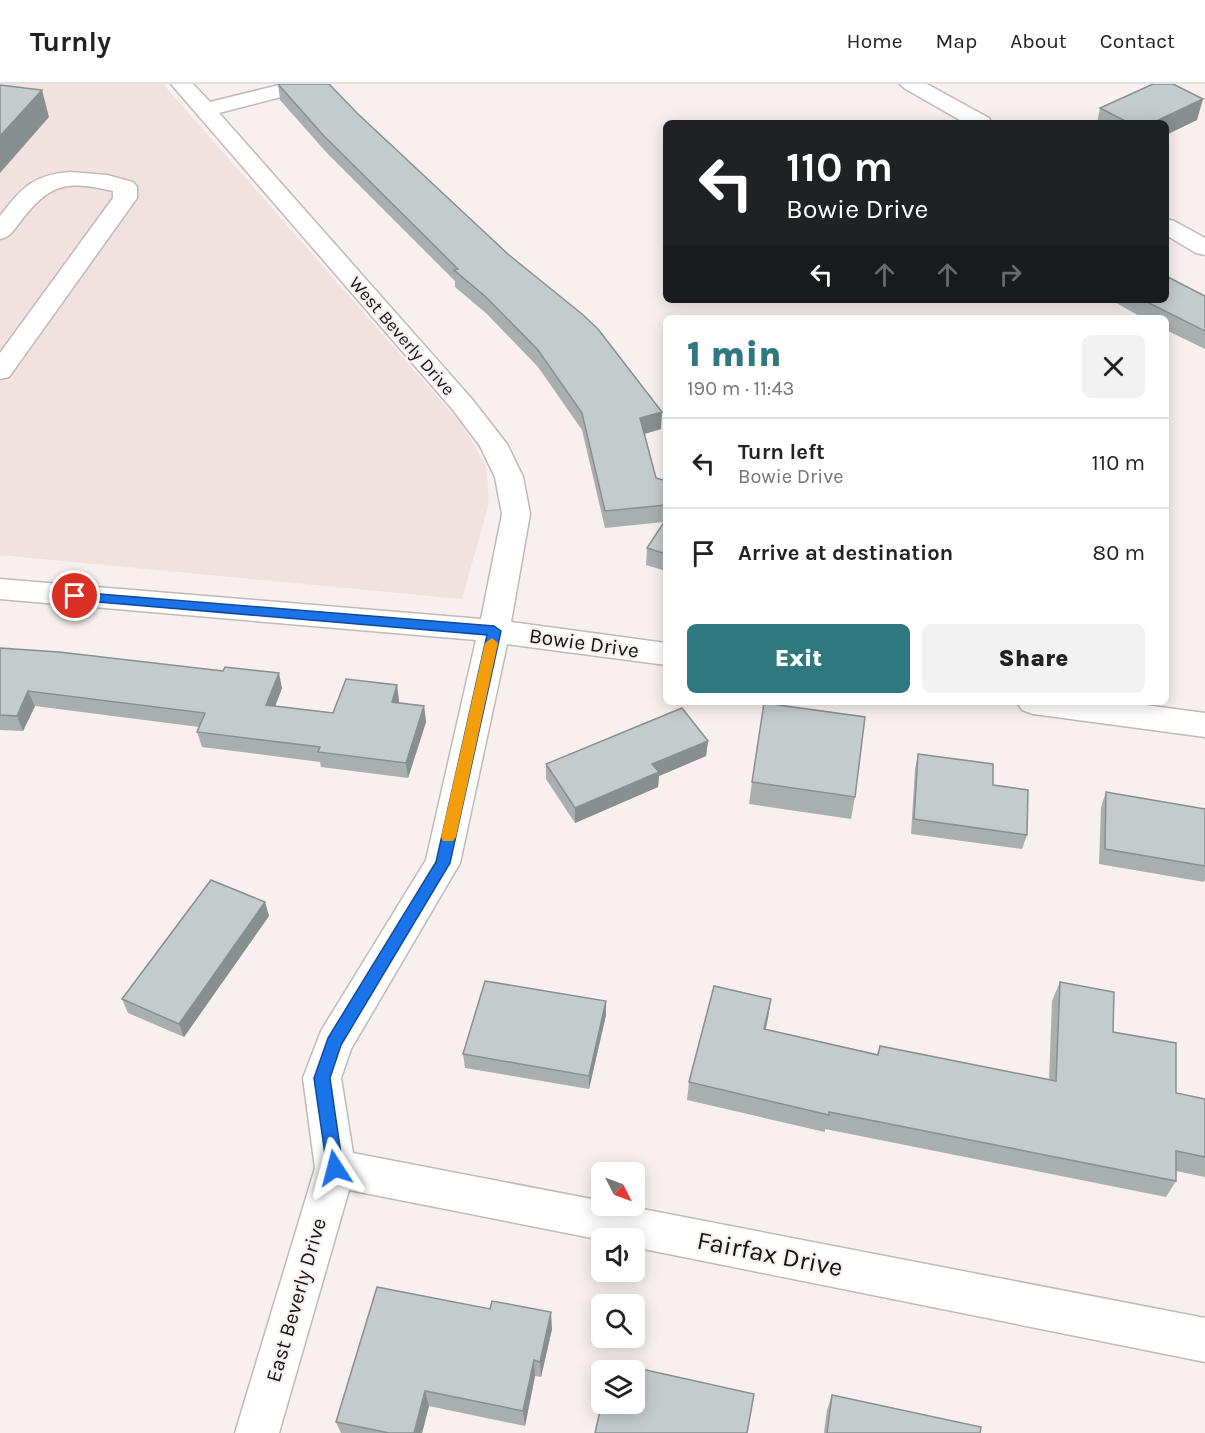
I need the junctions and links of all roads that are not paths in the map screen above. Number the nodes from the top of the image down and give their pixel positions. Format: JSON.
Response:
{"nodes":[{"id":1,"x":182,"y":84,"type":"edge"},
{"id":2,"x":309,"y":84,"type":"edge"},
{"id":3,"x":911,"y":84,"type":"edge"},
{"id":4,"x":205,"y":110,"type":"junction"},
{"id":5,"x":976,"y":120,"type":"edge"},
{"id":6,"x":1169,"y":228,"type":"edge"},
{"id":7,"x":0,"y":232,"type":"edge"},
{"id":8,"x":1205,"y":248,"type":"edge"},
{"id":9,"x":0,"y":371,"type":"edge"},
{"id":10,"x":0,"y":589,"type":"edge"},
{"id":11,"x":494,"y":631,"type":"junction"},
{"id":12,"x":663,"y":654,"type":"edge"},
{"id":13,"x":1055,"y":705,"type":"edge"},
{"id":14,"x":1205,"y":725,"type":"edge"},
{"id":15,"x":335,"y":1168,"type":"junction"},
{"id":16,"x":1205,"y":1340,"type":"edge"},
{"id":17,"x":257,"y":1433,"type":"edge"}],
"edges":[{"from":1,"to":4,"type":"street","name":"West Beverly Drive"},
{"from":2,"to":4,"type":"street"},
{"from":3,"to":5,"type":"street"},
{"from":4,"to":11,"type":"street","name":"West Beverly Drive"},
{"from":6,"to":8,"type":"street"},
{"from":7,"to":9,"type":"street"},
{"from":10,"to":11,"type":"street","name":"Bowie Drive"},
{"from":11,"to":12,"type":"street","name":"Bowie Drive"},
{"from":11,"to":15,"type":"street","name":"East Beverly Drive"},
{"from":13,"to":14,"type":"street"},
{"from":15,"to":16,"type":"street","name":"Fairfax Drive"},
{"from":15,"to":17,"type":"street","name":"East Beverly Drive"}]}
